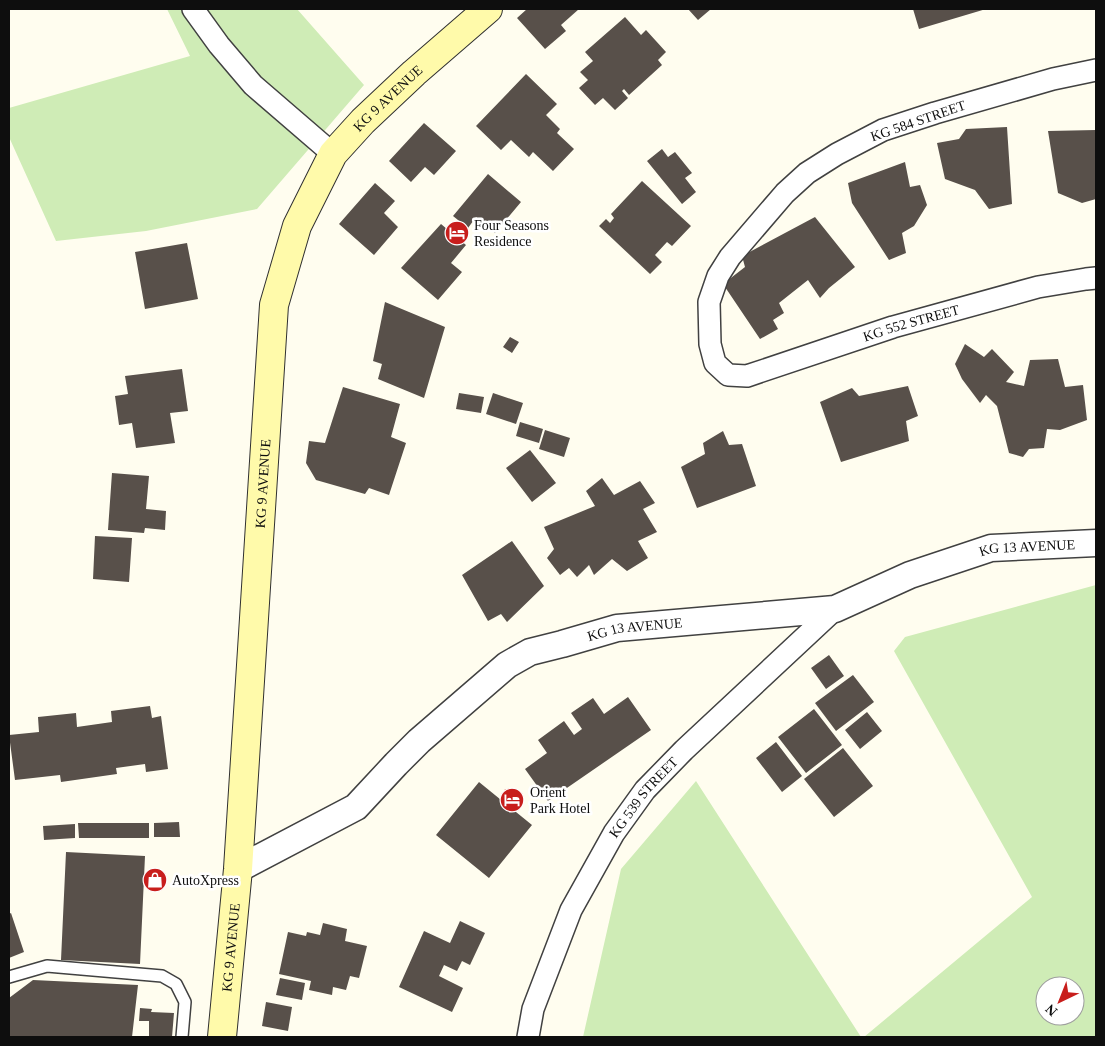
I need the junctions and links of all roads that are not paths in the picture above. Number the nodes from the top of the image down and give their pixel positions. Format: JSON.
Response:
{"nodes":[{"id":1,"x":193,"y":9,"type":"edge"},
{"id":2,"x":488,"y":9,"type":"edge"},
{"id":3,"x":1096,"y":70,"type":"edge"},
{"id":4,"x":333,"y":154,"type":"junction"},
{"id":5,"x":1096,"y":278,"type":"edge"},
{"id":6,"x":728,"y":375,"type":"joint"},
{"id":7,"x":1096,"y":543,"type":"edge"},
{"id":8,"x":835,"y":609,"type":"junction"},
{"id":9,"x":238,"y":868,"type":"junction"},
{"id":10,"x":9,"y":977,"type":"edge"},
{"id":11,"x":182,"y":1037,"type":"edge"},
{"id":12,"x":222,"y":1037,"type":"edge"},
{"id":13,"x":528,"y":1037,"type":"edge"}],
"edges":[{"from":1,"to":4,"type":"street"},
{"from":2,"to":4,"type":"main road","name":"KG 9 AVENUE"},
{"from":3,"to":6,"type":"street","name":"KG 584 STREET"},
{"from":4,"to":9,"type":"main road","name":"KG 9 AVENUE"},
{"from":5,"to":6,"type":"street","name":"KG 552 STREET"},
{"from":7,"to":8,"type":"street","name":"KG 13 AVENUE"},
{"from":8,"to":9,"type":"street","name":"KG 13 AVENUE"},
{"from":8,"to":13,"type":"street","name":"KG 539 STREET"},
{"from":9,"to":12,"type":"main road","name":"KG 9 AVENUE"},
{"from":10,"to":11,"type":"lane"}]}
